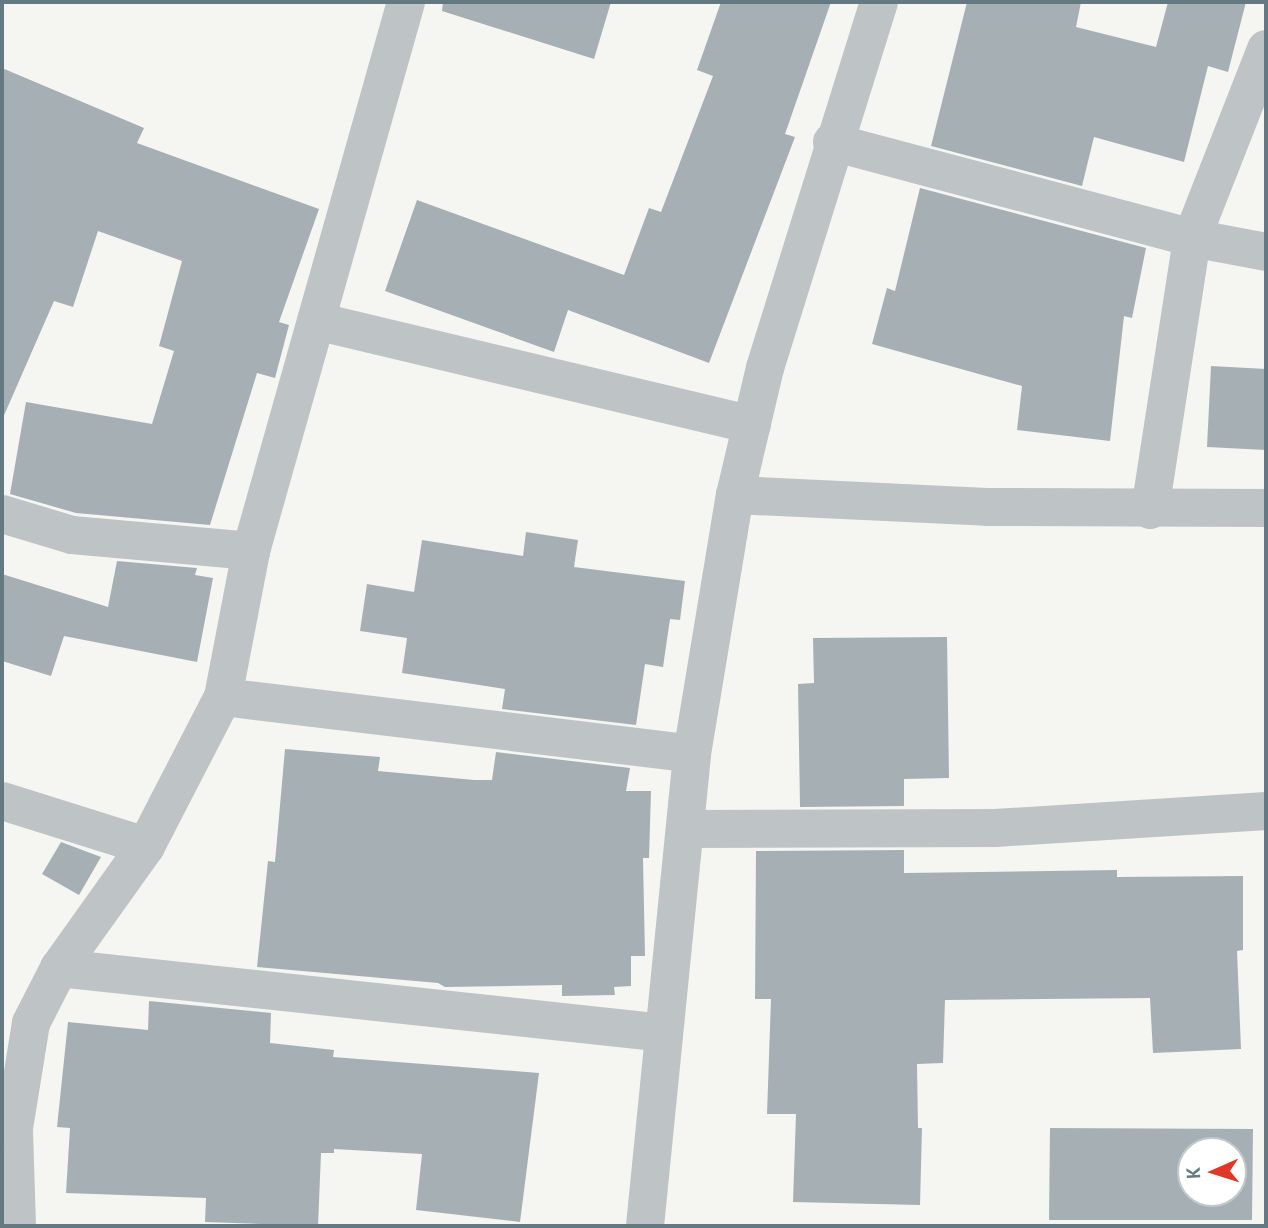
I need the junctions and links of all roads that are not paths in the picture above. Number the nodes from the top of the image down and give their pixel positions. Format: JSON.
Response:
{"nodes":[{"id":1,"x":406,"y":2,"type":"edge"},
{"id":2,"x":879,"y":2,"type":"edge"},
{"id":3,"x":1266,"y":49,"type":"edge"},
{"id":4,"x":832,"y":142,"type":"junction"},
{"id":5,"x":1192,"y":238,"type":"junction"},
{"id":6,"x":1266,"y":252,"type":"edge"},
{"id":7,"x":316,"y":321,"type":"junction"},
{"id":8,"x":752,"y":425,"type":"junction"},
{"id":9,"x":735,"y":495,"type":"junction"},
{"id":10,"x":1266,"y":508,"type":"edge"},
{"id":11,"x":1150,"y":510,"type":"junction"},
{"id":12,"x":2,"y":514,"type":"edge"},
{"id":13,"x":251,"y":551,"type":"junction"},
{"id":14,"x":223,"y":697,"type":"junction"},
{"id":15,"x":692,"y":754,"type":"junction"},
{"id":16,"x":2,"y":801,"type":"edge"},
{"id":17,"x":1266,"y":811,"type":"edge"},
{"id":18,"x":685,"y":829,"type":"junction"},
{"id":19,"x":146,"y":846,"type":"junction"},
{"id":20,"x":59,"y":968,"type":"junction"},
{"id":21,"x":17,"y":1024,"type":"edge"},
{"id":22,"x":664,"y":1033,"type":"junction"},
{"id":23,"x":17,"y":1226,"type":"edge"},
{"id":24,"x":645,"y":1226,"type":"edge"}],
"edges":[{"from":1,"to":7,"type":"street"},
{"from":2,"to":4,"type":"street"},
{"from":3,"to":5,"type":"street"},
{"from":4,"to":5,"type":"street"},
{"from":4,"to":8,"type":"street"},
{"from":5,"to":6,"type":"street"},
{"from":5,"to":11,"type":"street"},
{"from":7,"to":8,"type":"street"},
{"from":7,"to":13,"type":"street"},
{"from":8,"to":9,"type":"street"},
{"from":9,"to":11,"type":"street"},
{"from":9,"to":15,"type":"street"},
{"from":10,"to":11,"type":"street"},
{"from":12,"to":13,"type":"street"},
{"from":13,"to":14,"type":"street"},
{"from":14,"to":15,"type":"street"},
{"from":14,"to":19,"type":"street"},
{"from":15,"to":18,"type":"street"},
{"from":16,"to":19,"type":"street"},
{"from":17,"to":18,"type":"street"},
{"from":18,"to":22,"type":"street"},
{"from":19,"to":20,"type":"street"},
{"from":20,"to":21,"type":"street"},
{"from":20,"to":22,"type":"street"},
{"from":21,"to":23,"type":"street"},
{"from":22,"to":24,"type":"street"}]}
